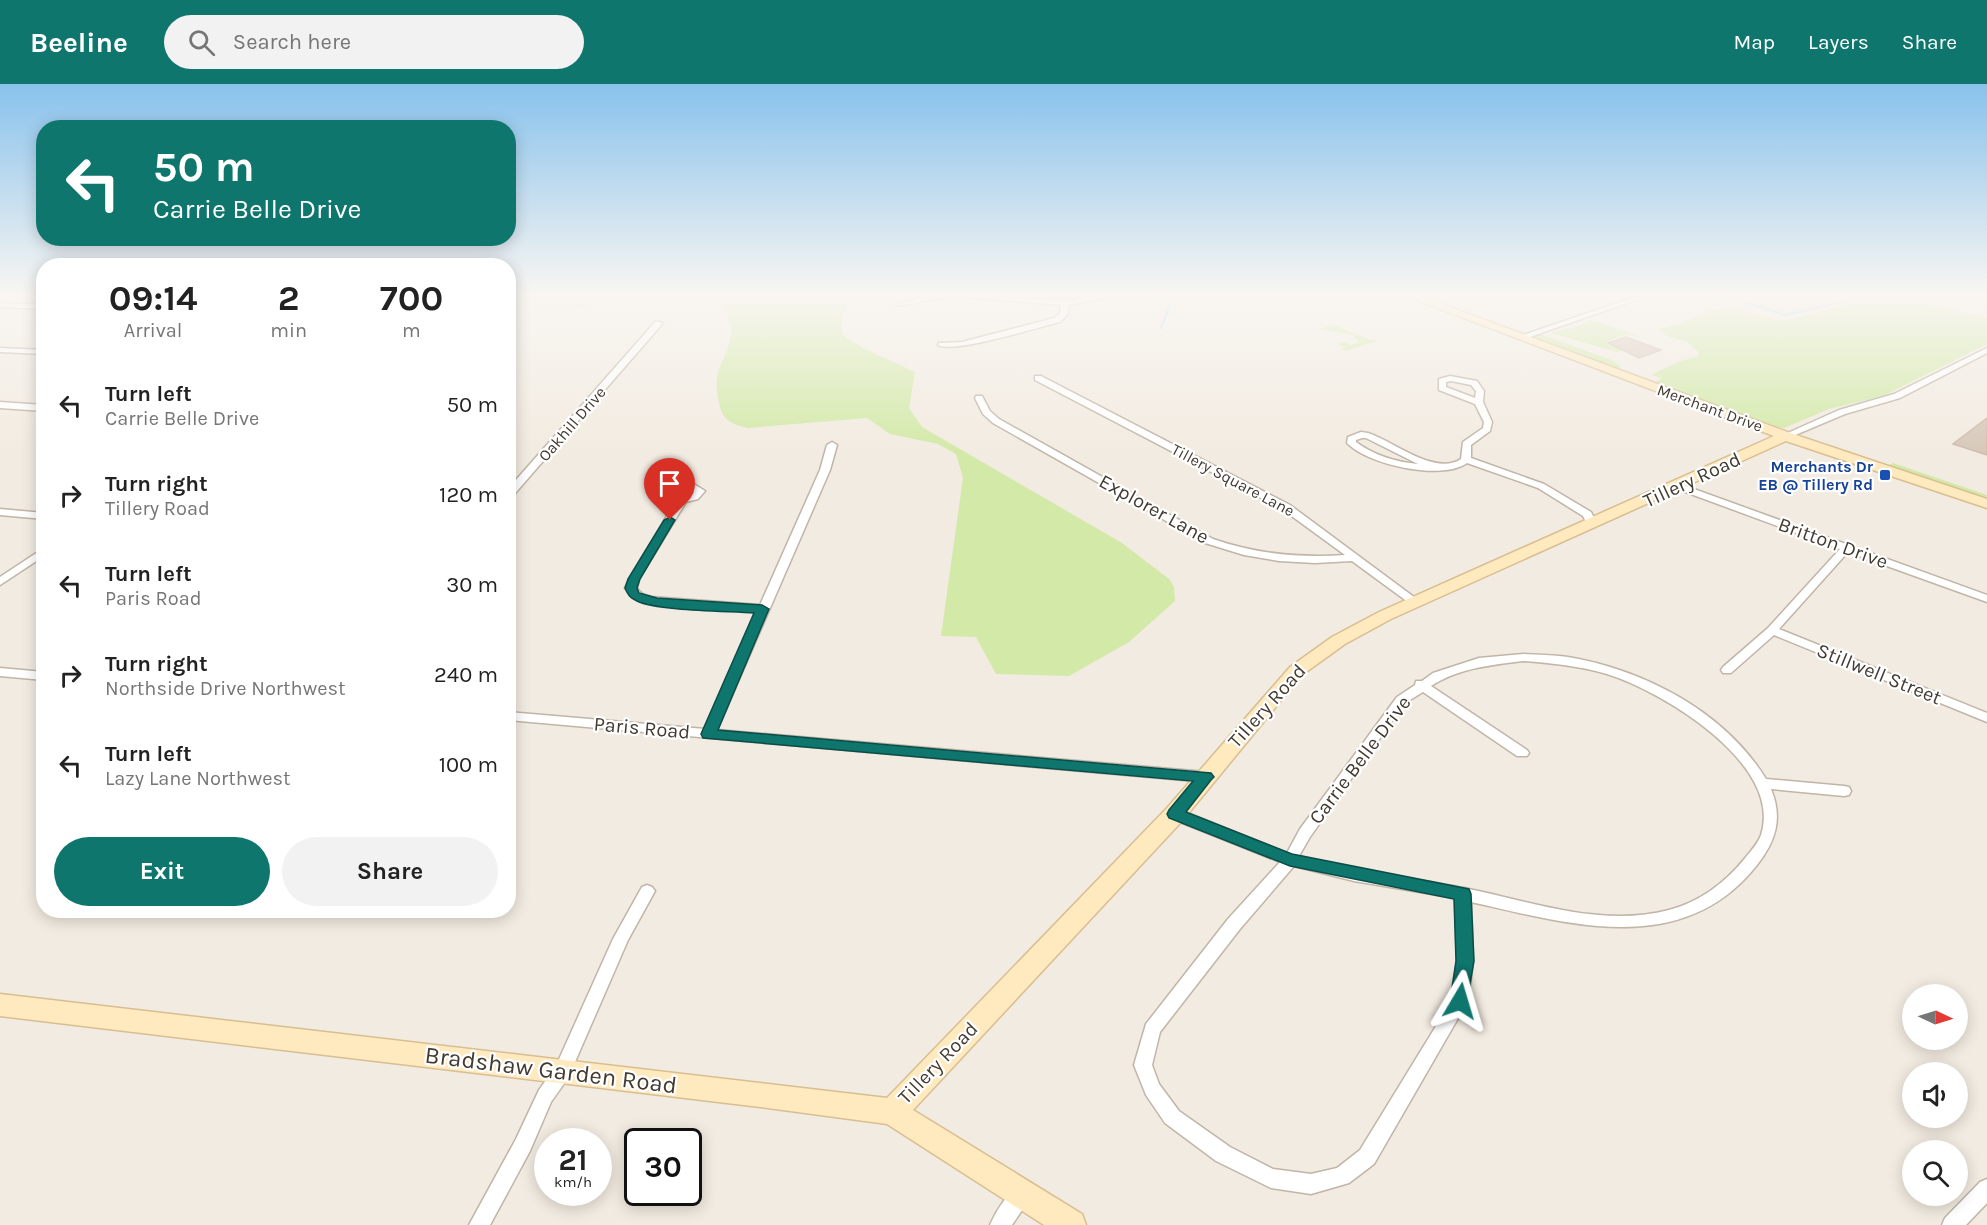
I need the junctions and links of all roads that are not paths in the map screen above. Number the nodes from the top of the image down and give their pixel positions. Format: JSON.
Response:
{"nodes":[{"id":1,"x":639,"y":346,"type":"edge"},
{"id":2,"x":1543,"y":346,"type":"edge"},
{"id":3,"x":0,"y":350,"type":"edge"},
{"id":4,"x":1987,"y":350,"type":"edge"},
{"id":5,"x":36,"y":352,"type":"edge"},
{"id":6,"x":1038,"y":378,"type":"dead end"},
{"id":7,"x":979,"y":398,"type":"dead end"},
{"id":8,"x":1479,"y":402,"type":"dead end"},
{"id":9,"x":0,"y":405,"type":"edge"},
{"id":10,"x":36,"y":407,"type":"edge"},
{"id":11,"x":1785,"y":436,"type":"junction"},
{"id":12,"x":832,"y":445,"type":"dead end"},
{"id":13,"x":1466,"y":460,"type":"junction"},
{"id":14,"x":1433,"y":467,"type":"junction"},
{"id":15,"x":516,"y":487,"type":"edge"},
{"id":16,"x":1680,"y":487,"type":"junction"},
{"id":17,"x":682,"y":501,"type":"dead end"},
{"id":18,"x":1987,"y":504,"type":"edge"},
{"id":19,"x":0,"y":512,"type":"edge"},
{"id":20,"x":36,"y":515,"type":"edge"},
{"id":21,"x":1593,"y":521,"type":"junction"},
{"id":22,"x":1846,"y":548,"type":"junction"},
{"id":23,"x":36,"y":557,"type":"edge"},
{"id":24,"x":1352,"y":558,"type":"junction"},
{"id":25,"x":0,"y":582,"type":"edge"},
{"id":26,"x":1987,"y":598,"type":"edge"},
{"id":27,"x":1416,"y":603,"type":"junction"},
{"id":28,"x":762,"y":609,"type":"junction"},
{"id":29,"x":1772,"y":630,"type":"junction"},
{"id":30,"x":1727,"y":670,"type":"dead end"},
{"id":31,"x":0,"y":672,"type":"edge"},
{"id":32,"x":36,"y":675,"type":"edge"},
{"id":33,"x":1420,"y":684,"type":"junction"},
{"id":34,"x":516,"y":717,"type":"edge"},
{"id":35,"x":1987,"y":718,"type":"edge"},
{"id":36,"x":709,"y":734,"type":"junction"},
{"id":37,"x":1522,"y":753,"type":"dead end"},
{"id":38,"x":1206,"y":777,"type":"junction"},
{"id":39,"x":1761,"y":783,"type":"junction"},
{"id":40,"x":1844,"y":791,"type":"dead end"},
{"id":41,"x":1175,"y":814,"type":"junction"},
{"id":42,"x":1290,"y":860,"type":"junction"},
{"id":43,"x":647,"y":891,"type":"dead end"},
{"id":44,"x":1462,"y":894,"type":"junction"},
{"id":45,"x":0,"y":1005,"type":"edge"},
{"id":46,"x":562,"y":1072,"type":"junction"},
{"id":47,"x":892,"y":1112,"type":"junction"},
{"id":48,"x":1987,"y":1189,"type":"edge"},
{"id":49,"x":1023,"y":1194,"type":"junction"},
{"id":50,"x":479,"y":1225,"type":"edge"},
{"id":51,"x":1000,"y":1225,"type":"edge"},
{"id":52,"x":1071,"y":1225,"type":"edge"},
{"id":53,"x":1952,"y":1225,"type":"edge"}],
"edges":[{"from":1,"to":15,"type":"street","name":"Oakhill Drive"},
{"from":2,"to":11,"type":"street","name":"Merchant Drive"},
{"from":3,"to":5,"type":"street"},
{"from":4,"to":11,"type":"street"},
{"from":6,"to":24,"type":"street","name":"Tillery Square Lane"},
{"from":7,"to":24,"type":"street","name":"Explorer Lane"},
{"from":8,"to":13,"type":"street"},
{"from":9,"to":10,"type":"street"},
{"from":11,"to":16,"type":"street","name":"Tillery Road"},
{"from":11,"to":18,"type":"street","name":"Merchant Drive"},
{"from":12,"to":28,"type":"street"},
{"from":13,"to":14,"type":"street"},
{"from":13,"to":21,"type":"street"},
{"from":14,"to":14,"type":"street"},
{"from":16,"to":21,"type":"street","name":"Tillery Road"},
{"from":16,"to":22,"type":"street","name":"Britton Drive"},
{"from":17,"to":28,"type":"street"},
{"from":19,"to":20,"type":"street"},
{"from":21,"to":27,"type":"street","name":"Tillery Road"},
{"from":22,"to":26,"type":"street","name":"Britton Drive"},
{"from":22,"to":29,"type":"street"},
{"from":23,"to":25,"type":"street"},
{"from":24,"to":27,"type":"street","name":"Tillery Square Lane"},
{"from":27,"to":38,"type":"street","name":"Tillery Road"},
{"from":28,"to":36,"type":"street"},
{"from":29,"to":30,"type":"street"},
{"from":29,"to":35,"type":"street","name":"Stillwell Street"},
{"from":31,"to":32,"type":"street"},
{"from":33,"to":37,"type":"street"},
{"from":33,"to":39,"type":"street","name":"Carrie Belle Drive"},
{"from":33,"to":42,"type":"street","name":"Carrie Belle Drive"},
{"from":34,"to":36,"type":"street","name":"Paris Road"},
{"from":36,"to":38,"type":"street","name":"Paris Road"},
{"from":38,"to":41,"type":"street","name":"Tillery Road"},
{"from":39,"to":40,"type":"street"},
{"from":39,"to":44,"type":"street","name":"Carrie Belle Drive"},
{"from":41,"to":42,"type":"street","name":"Carrie Belle Drive"},
{"from":41,"to":47,"type":"street","name":"Tillery Road"},
{"from":42,"to":44,"type":"street","name":"Carrie Belle Drive"},
{"from":42,"to":44,"type":"street"},
{"from":43,"to":46,"type":"street"},
{"from":45,"to":46,"type":"street","name":"Bradshaw Garden Road"},
{"from":46,"to":47,"type":"street","name":"Bradshaw Garden Road"},
{"from":46,"to":50,"type":"street"},
{"from":47,"to":49,"type":"street","name":"Bradshaw Garden Road"},
{"from":48,"to":53,"type":"street"},
{"from":49,"to":51,"type":"street"},
{"from":49,"to":52,"type":"street","name":"Bradshaw Garden Road"}]}
